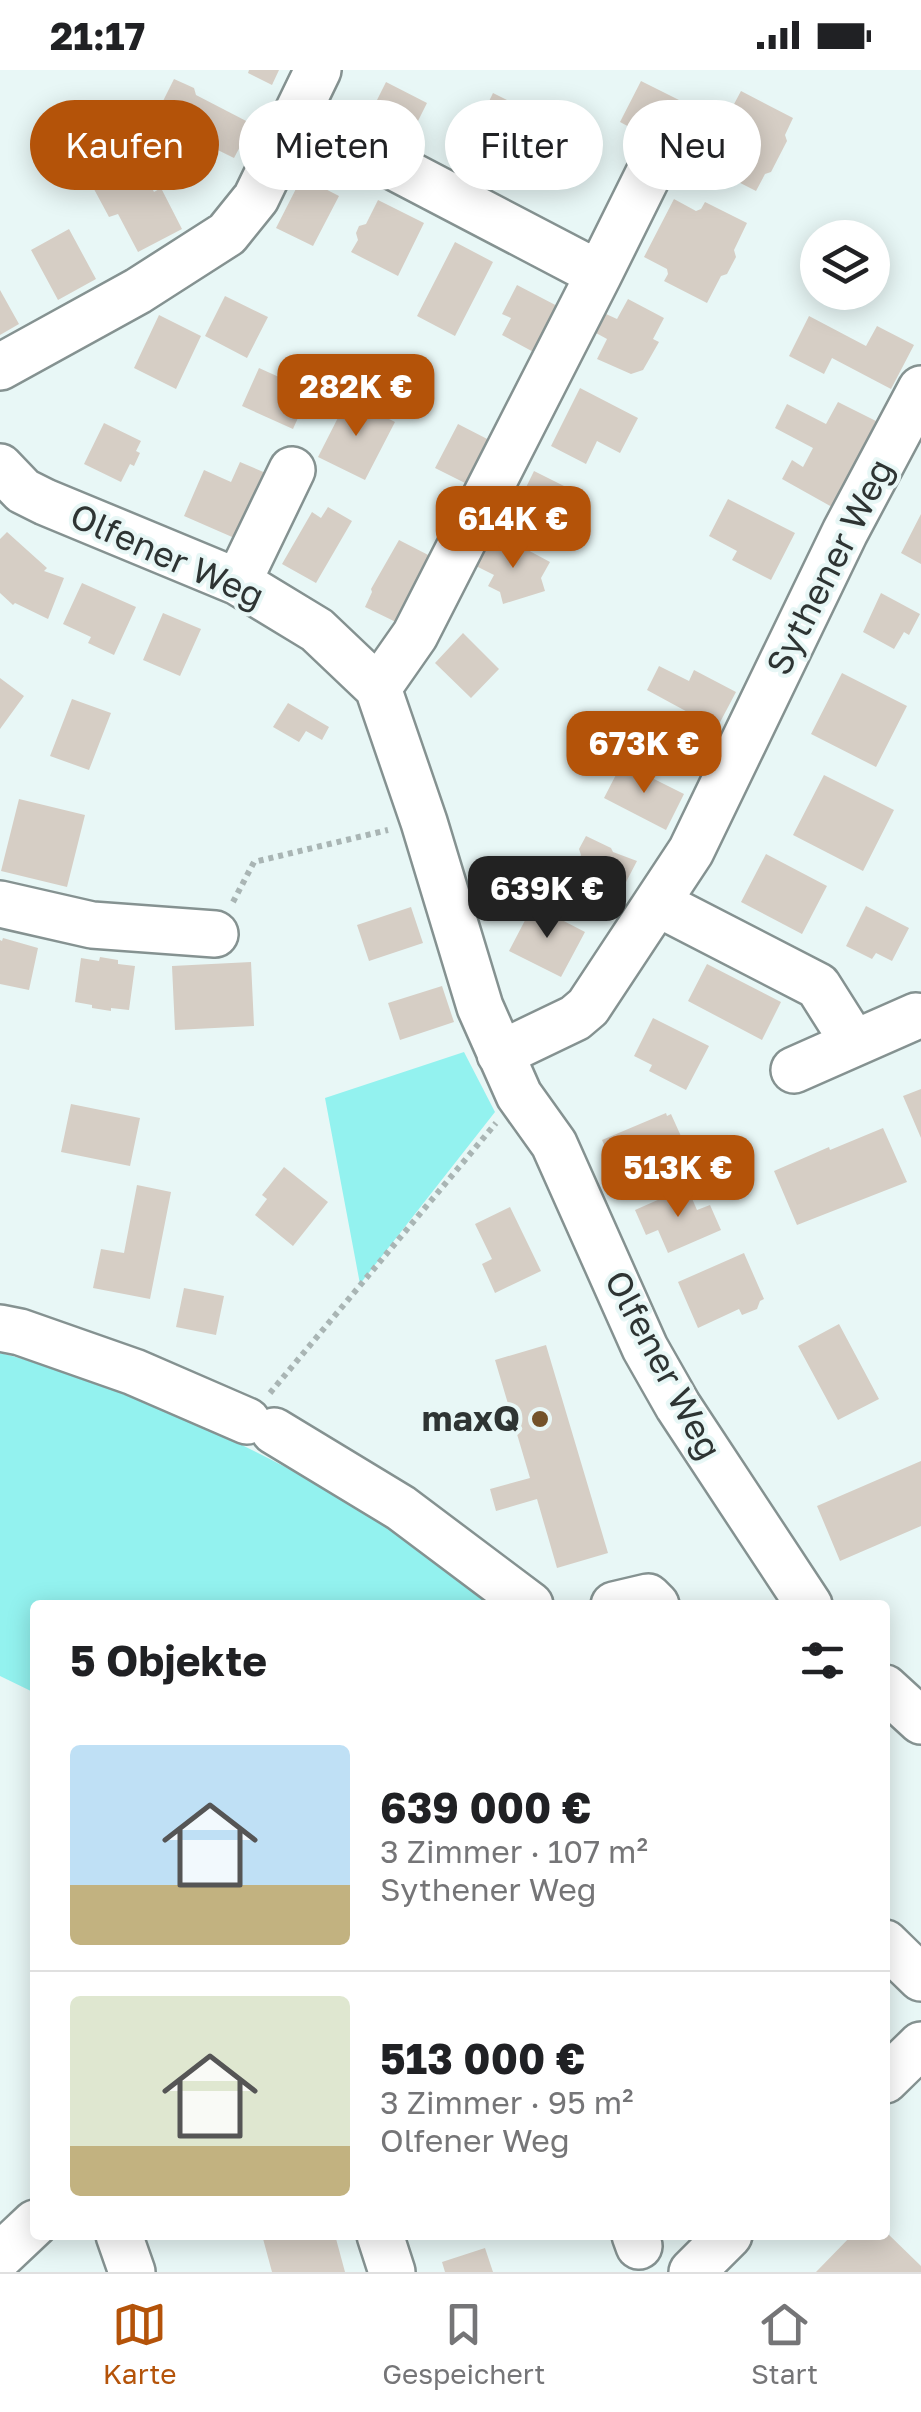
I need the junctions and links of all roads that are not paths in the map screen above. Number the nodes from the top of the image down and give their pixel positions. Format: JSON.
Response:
{"nodes":[{"id":1,"x":318,"y":70,"type":"edge"},
{"id":2,"x":304,"y":100,"type":"edge"},
{"id":3,"x":425,"y":183,"type":"edge"},
{"id":4,"x":260,"y":190,"type":"edge"},
{"id":5,"x":641,"y":190,"type":"edge"},
{"id":6,"x":599,"y":274,"type":"junction"},
{"id":7,"x":0,"y":367,"type":"edge"},
{"id":8,"x":921,"y":390,"type":"edge"},
{"id":9,"x":0,"y":467,"type":"edge"},
{"id":10,"x":292,"y":470,"type":"dead end"},
{"id":11,"x":238,"y":582,"type":"junction"},
{"id":12,"x":378,"y":688,"type":"junction"},
{"id":13,"x":657,"y":903,"type":"junction"},
{"id":14,"x":0,"y":904,"type":"edge"},
{"id":15,"x":215,"y":934,"type":"road end"},
{"id":16,"x":916,"y":1016,"type":"dead end"},
{"id":17,"x":854,"y":1044,"type":"junction"},
{"id":18,"x":500,"y":1054,"type":"junction"},
{"id":19,"x":794,"y":1070,"type":"dead end"},
{"id":20,"x":0,"y":1328,"type":"edge"},
{"id":21,"x":523,"y":1600,"type":"edge"},
{"id":22,"x":806,"y":1600,"type":"edge"},
{"id":23,"x":890,"y":1693,"type":"edge"},
{"id":24,"x":921,"y":1721,"type":"edge"},
{"id":25,"x":890,"y":1949,"type":"edge"},
{"id":26,"x":921,"y":1978,"type":"edge"},
{"id":27,"x":921,"y":2044,"type":"edge"},
{"id":28,"x":890,"y":2075,"type":"edge"},
{"id":29,"x":30,"y":2228,"type":"edge"},
{"id":30,"x":121,"y":2240,"type":"edge"},
{"id":31,"x":382,"y":2240,"type":"edge"},
{"id":32,"x":724,"y":2240,"type":"edge"},
{"id":33,"x":0,"y":2256,"type":"edge"},
{"id":34,"x":132,"y":2272,"type":"edge"},
{"id":35,"x":392,"y":2272,"type":"edge"},
{"id":36,"x":692,"y":2272,"type":"edge"}],
"edges":[{"from":1,"to":2,"type":"street"},
{"from":3,"to":6,"type":"street"},
{"from":4,"to":7,"type":"street"},
{"from":5,"to":6,"type":"street"},
{"from":6,"to":12,"type":"street"},
{"from":8,"to":13,"type":"street","name":"Sythener Weg"},
{"from":9,"to":11,"type":"street","name":"Olfener Weg"},
{"from":10,"to":11,"type":"street"},
{"from":11,"to":12,"type":"street","name":"Olfener Weg"},
{"from":12,"to":18,"type":"street","name":"Olfener Weg"},
{"from":13,"to":17,"type":"street"},
{"from":13,"to":18,"type":"street","name":"Sythener Weg"},
{"from":14,"to":15,"type":"street"},
{"from":16,"to":17,"type":"street"},
{"from":17,"to":19,"type":"street"},
{"from":18,"to":22,"type":"street","name":"Olfener Weg"},
{"from":20,"to":21,"type":"street"},
{"from":23,"to":24,"type":"street"},
{"from":25,"to":26,"type":"street"},
{"from":27,"to":28,"type":"street"},
{"from":29,"to":33,"type":"street"},
{"from":30,"to":34,"type":"street"},
{"from":31,"to":35,"type":"street"},
{"from":32,"to":36,"type":"street"}]}
